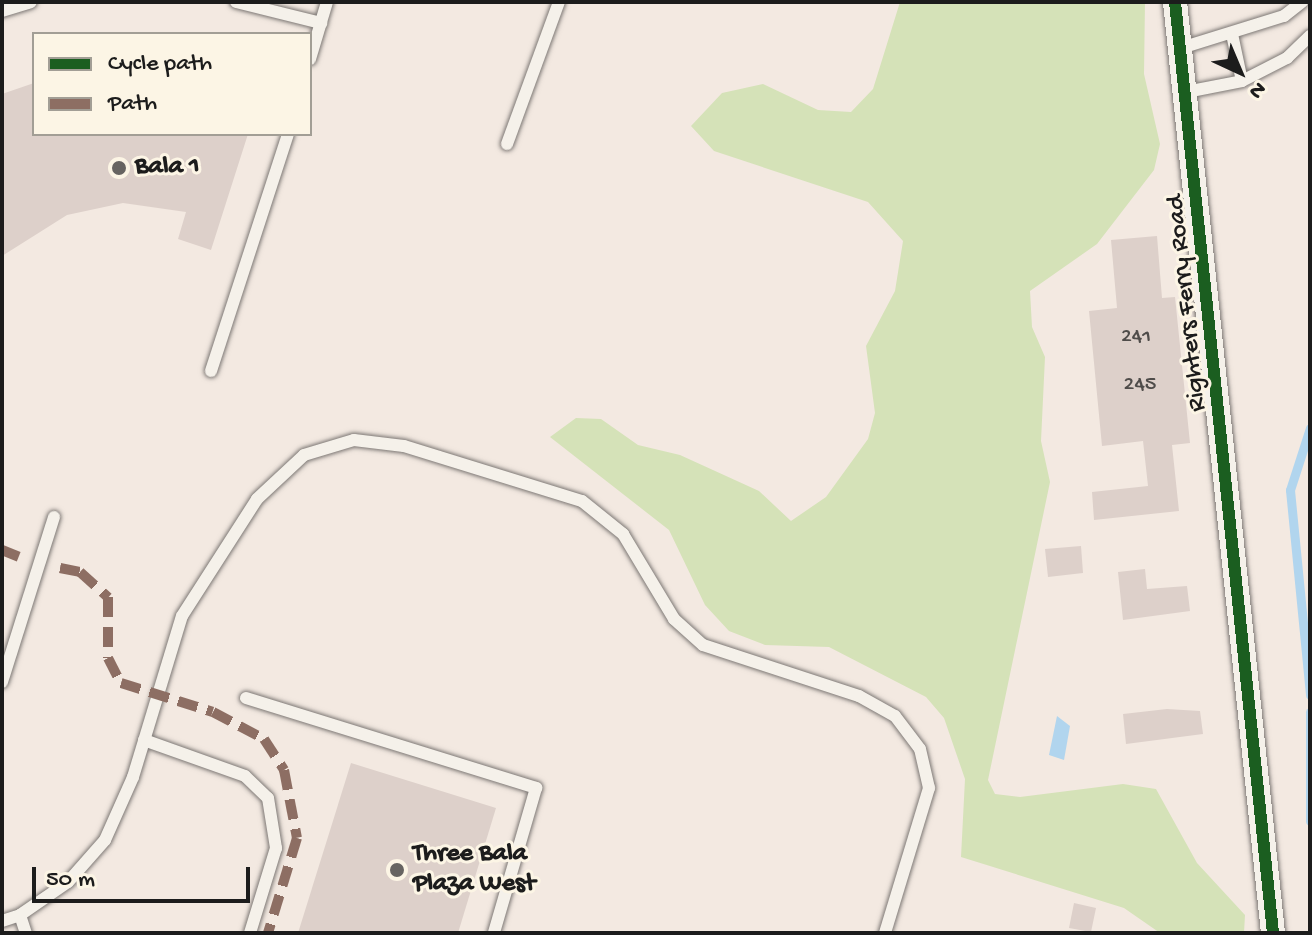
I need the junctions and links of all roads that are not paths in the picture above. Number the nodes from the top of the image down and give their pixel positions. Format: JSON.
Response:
{"nodes":[{"id":1,"x":31,"y":2,"type":"edge"},
{"id":2,"x":236,"y":2,"type":"edge"},
{"id":3,"x":327,"y":2,"type":"edge"},
{"id":4,"x":559,"y":2,"type":"edge"},
{"id":5,"x":1175,"y":2,"type":"edge"},
{"id":6,"x":1302,"y":2,"type":"edge"},
{"id":7,"x":2,"y":11,"type":"edge"},
{"id":8,"x":321,"y":23,"type":"junction"},
{"id":9,"x":1232,"y":34,"type":"junction"},
{"id":10,"x":1310,"y":36,"type":"edge"},
{"id":11,"x":1181,"y":48,"type":"junction"},
{"id":12,"x":312,"y":52,"type":"edge"},
{"id":13,"x":1242,"y":81,"type":"junction"},
{"id":14,"x":1186,"y":92,"type":"junction"},
{"id":15,"x":287,"y":136,"type":"edge"},
{"id":16,"x":507,"y":144,"type":"dead end"},
{"id":17,"x":211,"y":371,"type":"dead end"},
{"id":18,"x":54,"y":517,"type":"dead end"},
{"id":19,"x":2,"y":682,"type":"edge"},
{"id":20,"x":246,"y":698,"type":"dead end"},
{"id":21,"x":144,"y":740,"type":"junction"},
{"id":22,"x":20,"y":915,"type":"junction"},
{"id":23,"x":2,"y":921,"type":"edge"},
{"id":24,"x":26,"y":933,"type":"edge"},
{"id":25,"x":250,"y":933,"type":"edge"},
{"id":26,"x":494,"y":933,"type":"edge"},
{"id":27,"x":885,"y":933,"type":"edge"},
{"id":28,"x":1273,"y":933,"type":"edge"}],
"edges":[{"from":1,"to":7,"type":"lane"},
{"from":2,"to":8,"type":"lane"},
{"from":3,"to":8,"type":"lane"},
{"from":4,"to":16,"type":"lane"},
{"from":5,"to":11,"type":"street","name":"Righters Ferry Road"},
{"from":6,"to":9,"type":"lane"},
{"from":8,"to":12,"type":"lane"},
{"from":9,"to":11,"type":"lane"},
{"from":9,"to":13,"type":"lane"},
{"from":10,"to":13,"type":"lane"},
{"from":11,"to":14,"type":"street","name":"Righters Ferry Road"},
{"from":13,"to":14,"type":"lane"},
{"from":14,"to":28,"type":"street","name":"Righters Ferry Road"},
{"from":15,"to":17,"type":"lane"},
{"from":18,"to":19,"type":"lane"},
{"from":20,"to":26,"type":"lane"},
{"from":21,"to":22,"type":"lane"},
{"from":21,"to":25,"type":"lane"},
{"from":21,"to":27,"type":"lane"},
{"from":22,"to":23,"type":"lane"},
{"from":22,"to":24,"type":"lane"}]}
